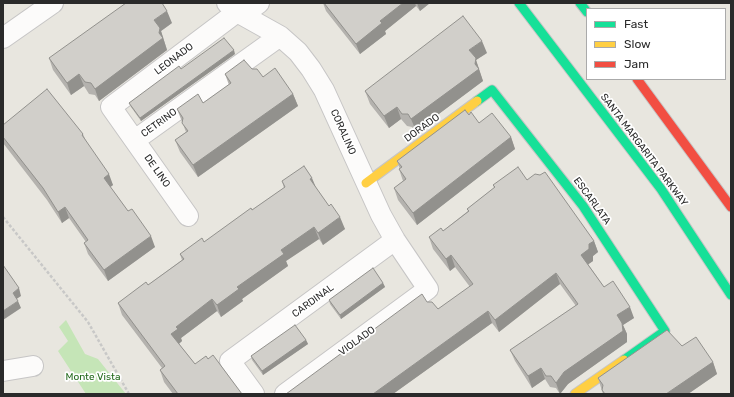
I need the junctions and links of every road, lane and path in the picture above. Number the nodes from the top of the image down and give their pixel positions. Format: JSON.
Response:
{"nodes":[{"id":1,"x":259,"y":3,"type":"edge"},
{"id":2,"x":519,"y":3,"type":"edge"},
{"id":3,"x":45,"y":5,"type":"edge"},
{"id":4,"x":236,"y":10,"type":"edge"},
{"id":5,"x":280,"y":36,"type":"junction"},
{"id":6,"x":3,"y":38,"type":"edge"},
{"id":7,"x":639,"y":80,"type":"edge"},
{"id":8,"x":492,"y":90,"type":"joint"},
{"id":9,"x":111,"y":107,"type":"joint"},
{"id":10,"x":135,"y":140,"type":"junction"},
{"id":11,"x":366,"y":183,"type":"junction"},
{"id":12,"x":731,"y":207,"type":"edge"},
{"id":13,"x":188,"y":216,"type":"dead end"},
{"id":14,"x":3,"y":217,"type":"edge"},
{"id":15,"x":395,"y":240,"type":"junction"},
{"id":16,"x":428,"y":289,"type":"joint"},
{"id":17,"x":731,"y":295,"type":"edge"},
{"id":18,"x":34,"y":366,"type":"dead end"},
{"id":19,"x":3,"y":371,"type":"edge"},
{"id":20,"x":128,"y":394,"type":"edge"},
{"id":21,"x":254,"y":394,"type":"edge"},
{"id":22,"x":285,"y":394,"type":"edge"},
{"id":23,"x":575,"y":394,"type":"edge"}],
"edges":[{"from":1,"to":4,"type":"street","name":"LEONADO"},
{"from":2,"to":17,"type":"street","name":"SANTA MARGARITA PARKWAY"},
{"from":3,"to":6,"type":"street"},
{"from":4,"to":5,"type":"street","name":"CORALINO"},
{"from":4,"to":9,"type":"street","name":"LEONADO"},
{"from":5,"to":10,"type":"street","name":"CETRINO"},
{"from":5,"to":11,"type":"street","name":"CORALINO"},
{"from":7,"to":12,"type":"street"},
{"from":8,"to":11,"type":"street","name":"DORADO"},
{"from":8,"to":23,"type":"street","name":"ESCARLATA"},
{"from":9,"to":10,"type":"street","name":"DE LINO"},
{"from":10,"to":13,"type":"street","name":"DE LINO"},
{"from":11,"to":15,"type":"street","name":"CORALINO"},
{"from":14,"to":20,"type":"path"},
{"from":15,"to":16,"type":"street","name":"CORALINO"},
{"from":15,"to":21,"type":"street","name":"CARDINAL"},
{"from":16,"to":22,"type":"street","name":"VIOLADO"},
{"from":18,"to":19,"type":"street"}]}
